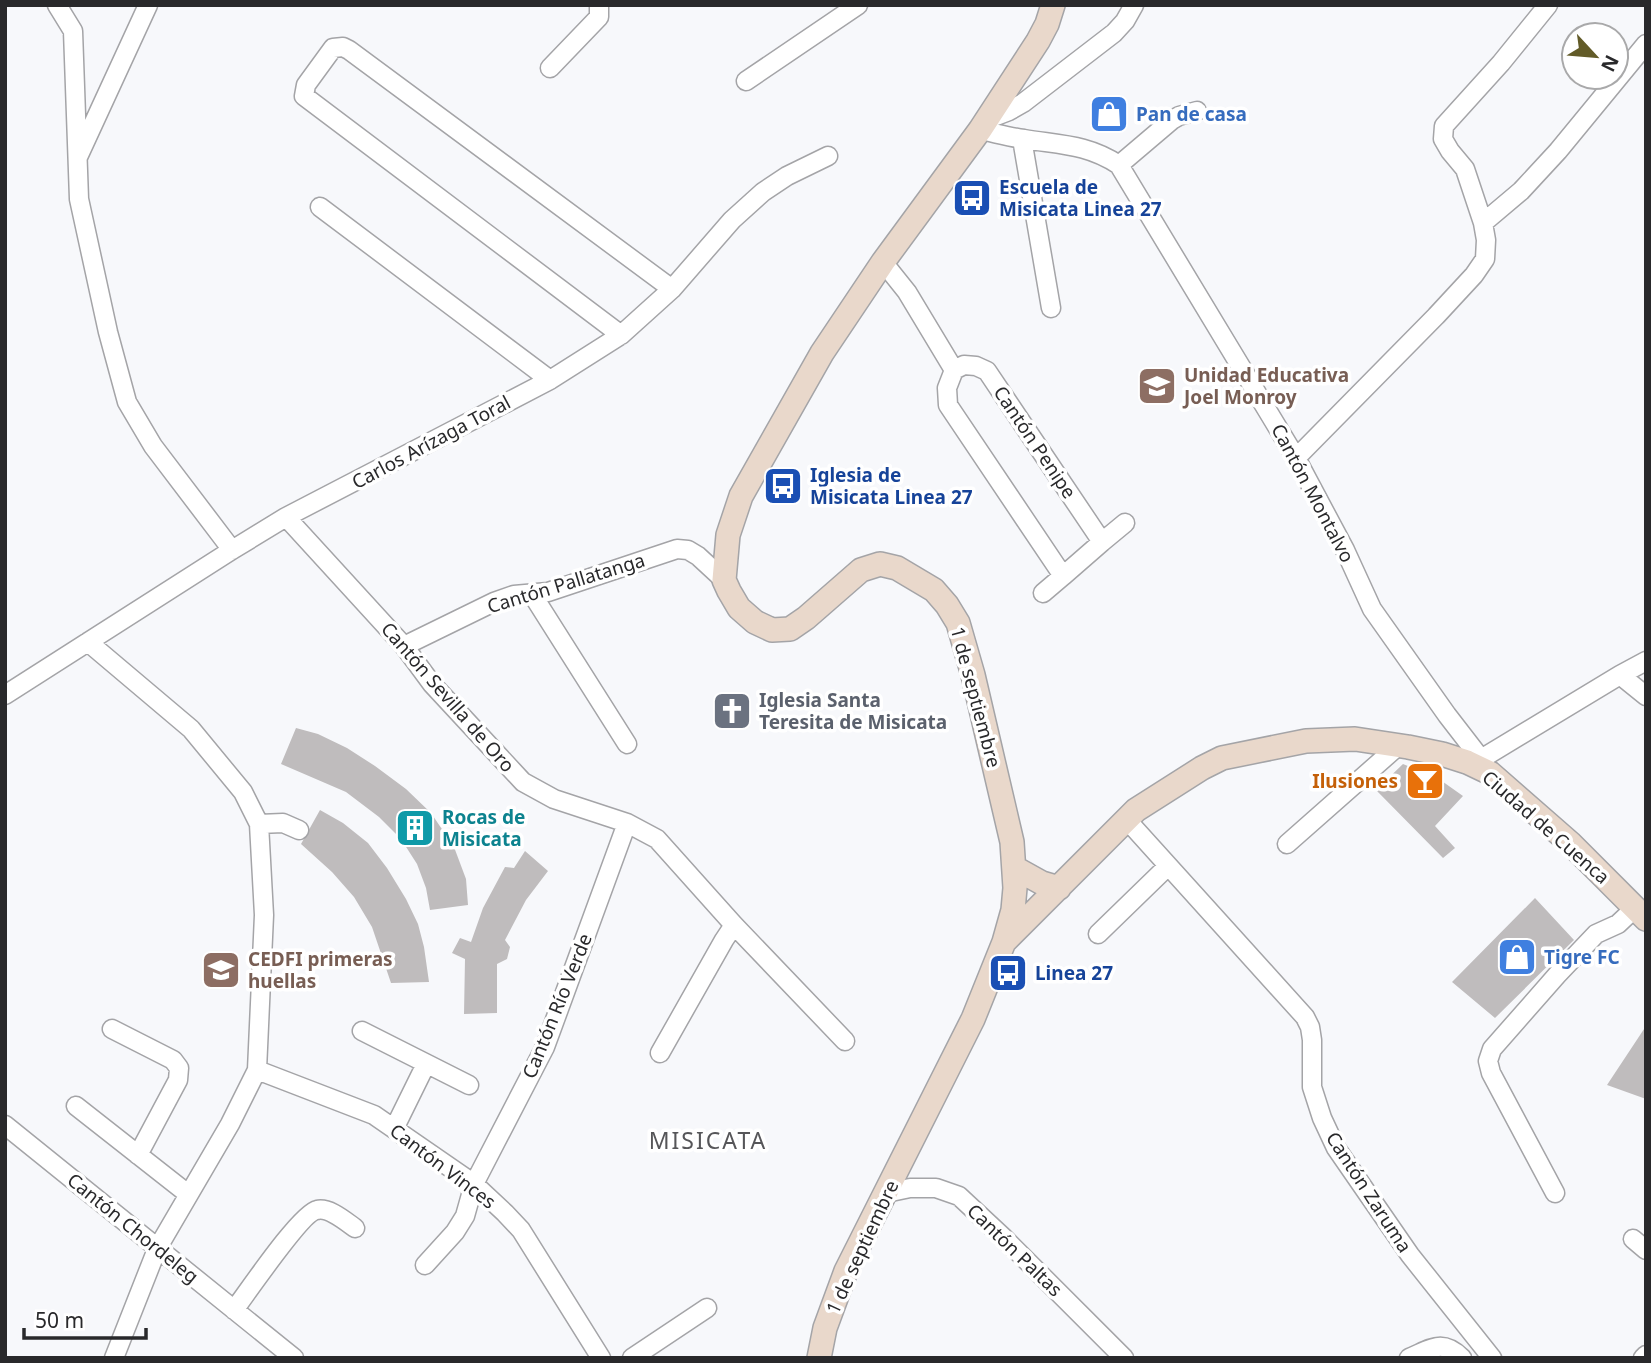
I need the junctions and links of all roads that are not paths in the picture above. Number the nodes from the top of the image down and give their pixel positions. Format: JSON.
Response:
{"nodes":[{"id":1,"x":57,"y":5,"type":"edge"},
{"id":2,"x":148,"y":5,"type":"edge"},
{"id":3,"x":599,"y":5,"type":"edge"},
{"id":4,"x":858,"y":5,"type":"edge"},
{"id":5,"x":1053,"y":5,"type":"edge"},
{"id":6,"x":1134,"y":5,"type":"edge"},
{"id":7,"x":1548,"y":5,"type":"edge"},
{"id":8,"x":1646,"y":44,"type":"edge"},
{"id":9,"x":550,"y":68,"type":"dead end"},
{"id":10,"x":746,"y":81,"type":"dead end"},
{"id":11,"x":1197,"y":111,"type":"dead end"},
{"id":12,"x":984,"y":125,"type":"junction"},
{"id":13,"x":1021,"y":139,"type":"junction"},
{"id":14,"x":828,"y":156,"type":"dead end"},
{"id":15,"x":77,"y":160,"type":"junction"},
{"id":16,"x":1119,"y":166,"type":"junction"},
{"id":17,"x":320,"y":207,"type":"dead end"},
{"id":18,"x":1483,"y":223,"type":"junction"},
{"id":19,"x":883,"y":262,"type":"junction"},
{"id":20,"x":672,"y":289,"type":"junction"},
{"id":21,"x":1051,"y":308,"type":"dead end"},
{"id":22,"x":621,"y":335,"type":"junction"},
{"id":23,"x":954,"y":370,"type":"junction"},
{"id":24,"x":550,"y":380,"type":"junction"},
{"id":25,"x":1296,"y":458,"type":"junction"},
{"id":26,"x":286,"y":517,"type":"junction"},
{"id":27,"x":1125,"y":523,"type":"dead end"},
{"id":28,"x":1102,"y":542,"type":"junction"},
{"id":29,"x":232,"y":550,"type":"junction"},
{"id":30,"x":1063,"y":576,"type":"junction"},
{"id":31,"x":724,"y":580,"type":"junction"},
{"id":32,"x":1043,"y":593,"type":"dead end"},
{"id":33,"x":531,"y":594,"type":"junction"},
{"id":34,"x":88,"y":642,"type":"junction"},
{"id":35,"x":404,"y":646,"type":"junction"},
{"id":36,"x":1646,"y":661,"type":"edge"},
{"id":37,"x":1624,"y":673,"type":"junction"},
{"id":38,"x":1646,"y":684,"type":"edge"},
{"id":39,"x":5,"y":695,"type":"edge"},
{"id":40,"x":1646,"y":696,"type":"edge"},
{"id":41,"x":627,"y":744,"type":"dead end"},
{"id":42,"x":1398,"y":746,"type":"junction"},
{"id":43,"x":1485,"y":766,"type":"junction"},
{"id":44,"x":1127,"y":820,"type":"junction"},
{"id":45,"x":626,"y":823,"type":"junction"},
{"id":46,"x":259,"y":824,"type":"junction"},
{"id":47,"x":299,"y":830,"type":"dead end"},
{"id":48,"x":1287,"y":844,"type":"dead end"},
{"id":49,"x":1168,"y":866,"type":"junction"},
{"id":50,"x":1014,"y":868,"type":"junction"},
{"id":51,"x":1059,"y":888,"type":"junction"},
{"id":52,"x":1640,"y":914,"type":"edge"},
{"id":53,"x":734,"y":925,"type":"junction"},
{"id":54,"x":1098,"y":934,"type":"dead end"},
{"id":55,"x":1004,"y":942,"type":"junction"},
{"id":56,"x":112,"y":1029,"type":"dead end"},
{"id":57,"x":362,"y":1031,"type":"dead end"},
{"id":58,"x":845,"y":1041,"type":"dead end"},
{"id":59,"x":660,"y":1053,"type":"dead end"},
{"id":60,"x":426,"y":1064,"type":"junction"},
{"id":61,"x":257,"y":1070,"type":"junction"},
{"id":62,"x":469,"y":1086,"type":"dead end"},
{"id":63,"x":76,"y":1106,"type":"dead end"},
{"id":64,"x":5,"y":1125,"type":"edge"},
{"id":65,"x":394,"y":1129,"type":"junction"},
{"id":66,"x":138,"y":1155,"type":"junction"},
{"id":67,"x":474,"y":1184,"type":"junction"},
{"id":68,"x":886,"y":1193,"type":"junction"},
{"id":69,"x":1555,"y":1193,"type":"dead end"},
{"id":70,"x":188,"y":1194,"type":"junction"},
{"id":71,"x":355,"y":1228,"type":"dead end"},
{"id":72,"x":157,"y":1249,"type":"junction"},
{"id":73,"x":425,"y":1265,"type":"dead end"},
{"id":74,"x":707,"y":1308,"type":"dead end"},
{"id":75,"x":234,"y":1310,"type":"junction"},
{"id":76,"x":114,"y":1358,"type":"edge"},
{"id":77,"x":294,"y":1358,"type":"edge"},
{"id":78,"x":601,"y":1358,"type":"edge"},
{"id":79,"x":632,"y":1358,"type":"edge"},
{"id":80,"x":819,"y":1358,"type":"edge"},
{"id":81,"x":1124,"y":1358,"type":"edge"},
{"id":82,"x":1409,"y":1358,"type":"edge"},
{"id":83,"x":1462,"y":1358,"type":"edge"},
{"id":84,"x":1492,"y":1358,"type":"edge"}],
"edges":[{"from":1,"to":15,"type":"street"},
{"from":2,"to":15,"type":"street"},
{"from":3,"to":9,"type":"street"},
{"from":4,"to":10,"type":"street"},
{"from":5,"to":12,"type":"street"},
{"from":6,"to":12,"type":"street"},
{"from":7,"to":18,"type":"street"},
{"from":8,"to":18,"type":"street"},
{"from":11,"to":16,"type":"street"},
{"from":12,"to":13,"type":"street"},
{"from":12,"to":19,"type":"street"},
{"from":13,"to":16,"type":"street"},
{"from":13,"to":21,"type":"street"},
{"from":14,"to":20,"type":"street","name":"Carlos Arízaga Toral"},
{"from":15,"to":29,"type":"street"},
{"from":16,"to":25,"type":"street","name":"Cantón Montalvo"},
{"from":17,"to":24,"type":"street"},
{"from":18,"to":25,"type":"street"},
{"from":19,"to":23,"type":"street"},
{"from":19,"to":31,"type":"street"},
{"from":20,"to":22,"type":"street","name":"Carlos Arízaga Toral"},
{"from":20,"to":22,"type":"street"},
{"from":22,"to":24,"type":"street","name":"Carlos Arízaga Toral"},
{"from":23,"to":28,"type":"street","name":"Cantón Penipe"},
{"from":23,"to":30,"type":"street"},
{"from":24,"to":26,"type":"street","name":"Carlos Arízaga Toral"},
{"from":25,"to":43,"type":"street","name":"Cantón Montalvo"},
{"from":26,"to":29,"type":"street","name":"Carlos Arízaga Toral"},
{"from":26,"to":35,"type":"street","name":"Cantón Sevilla de Oro"},
{"from":27,"to":28,"type":"street"},
{"from":28,"to":30,"type":"street"},
{"from":29,"to":34,"type":"street","name":"Carlos Arízaga Toral"},
{"from":30,"to":32,"type":"street"},
{"from":31,"to":33,"type":"street","name":"Cantón Pallatanga"},
{"from":31,"to":50,"type":"street","name":"1 de septiembre"},
{"from":33,"to":35,"type":"street","name":"Cantón Pallatanga"},
{"from":33,"to":41,"type":"street"},
{"from":34,"to":39,"type":"street","name":"Carlos Arízaga Toral"},
{"from":34,"to":46,"type":"street"},
{"from":35,"to":45,"type":"street","name":"Cantón Sevilla de Oro"},
{"from":36,"to":37,"type":"street"},
{"from":37,"to":38,"type":"street"},
{"from":37,"to":40,"type":"street"},
{"from":37,"to":43,"type":"street"},
{"from":42,"to":43,"type":"street","name":"Ciudad de Cuenca"},
{"from":42,"to":44,"type":"street","name":"Ciudad de Cuenca"},
{"from":42,"to":48,"type":"street"},
{"from":43,"to":52,"type":"street","name":"Ciudad de Cuenca"},
{"from":44,"to":49,"type":"street","name":"Cantón Zaruma"},
{"from":44,"to":51,"type":"street","name":"Ciudad de Cuenca"},
{"from":45,"to":53,"type":"street","name":"Cantón Sevilla de Oro"},
{"from":45,"to":67,"type":"street","name":"Cantón Río Verde"},
{"from":46,"to":47,"type":"street"},
{"from":46,"to":61,"type":"street"},
{"from":49,"to":54,"type":"street"},
{"from":49,"to":84,"type":"street","name":"Cantón Zaruma"},
{"from":50,"to":51,"type":"street"},
{"from":50,"to":55,"type":"street","name":"1 de septiembre"},
{"from":51,"to":55,"type":"street","name":"Ciudad de Cuenca"},
{"from":52,"to":69,"type":"street"},
{"from":53,"to":58,"type":"street","name":"Cantón Sevilla de Oro"},
{"from":53,"to":59,"type":"street"},
{"from":55,"to":68,"type":"street","name":"1 de septiembre"},
{"from":56,"to":66,"type":"street"},
{"from":57,"to":60,"type":"street"},
{"from":60,"to":62,"type":"street"},
{"from":60,"to":65,"type":"street"},
{"from":61,"to":65,"type":"street","name":"Cantón Vinces"},
{"from":61,"to":70,"type":"street"},
{"from":63,"to":66,"type":"street"},
{"from":64,"to":72,"type":"street","name":"Cantón Chordeleg"},
{"from":65,"to":67,"type":"street","name":"Cantón Vinces"},
{"from":66,"to":70,"type":"street"},
{"from":67,"to":73,"type":"street","name":"Cantón Río Verde"},
{"from":67,"to":78,"type":"street","name":"Cantón Vinces"},
{"from":68,"to":80,"type":"street","name":"1 de septiembre"},
{"from":68,"to":81,"type":"street","name":"Cantón Paltas"},
{"from":70,"to":72,"type":"street"},
{"from":71,"to":75,"type":"street"},
{"from":72,"to":75,"type":"street","name":"Cantón Chordeleg"},
{"from":72,"to":76,"type":"street"},
{"from":74,"to":79,"type":"street"},
{"from":75,"to":77,"type":"street","name":"Cantón Chordeleg"},
{"from":82,"to":83,"type":"street"}]}
